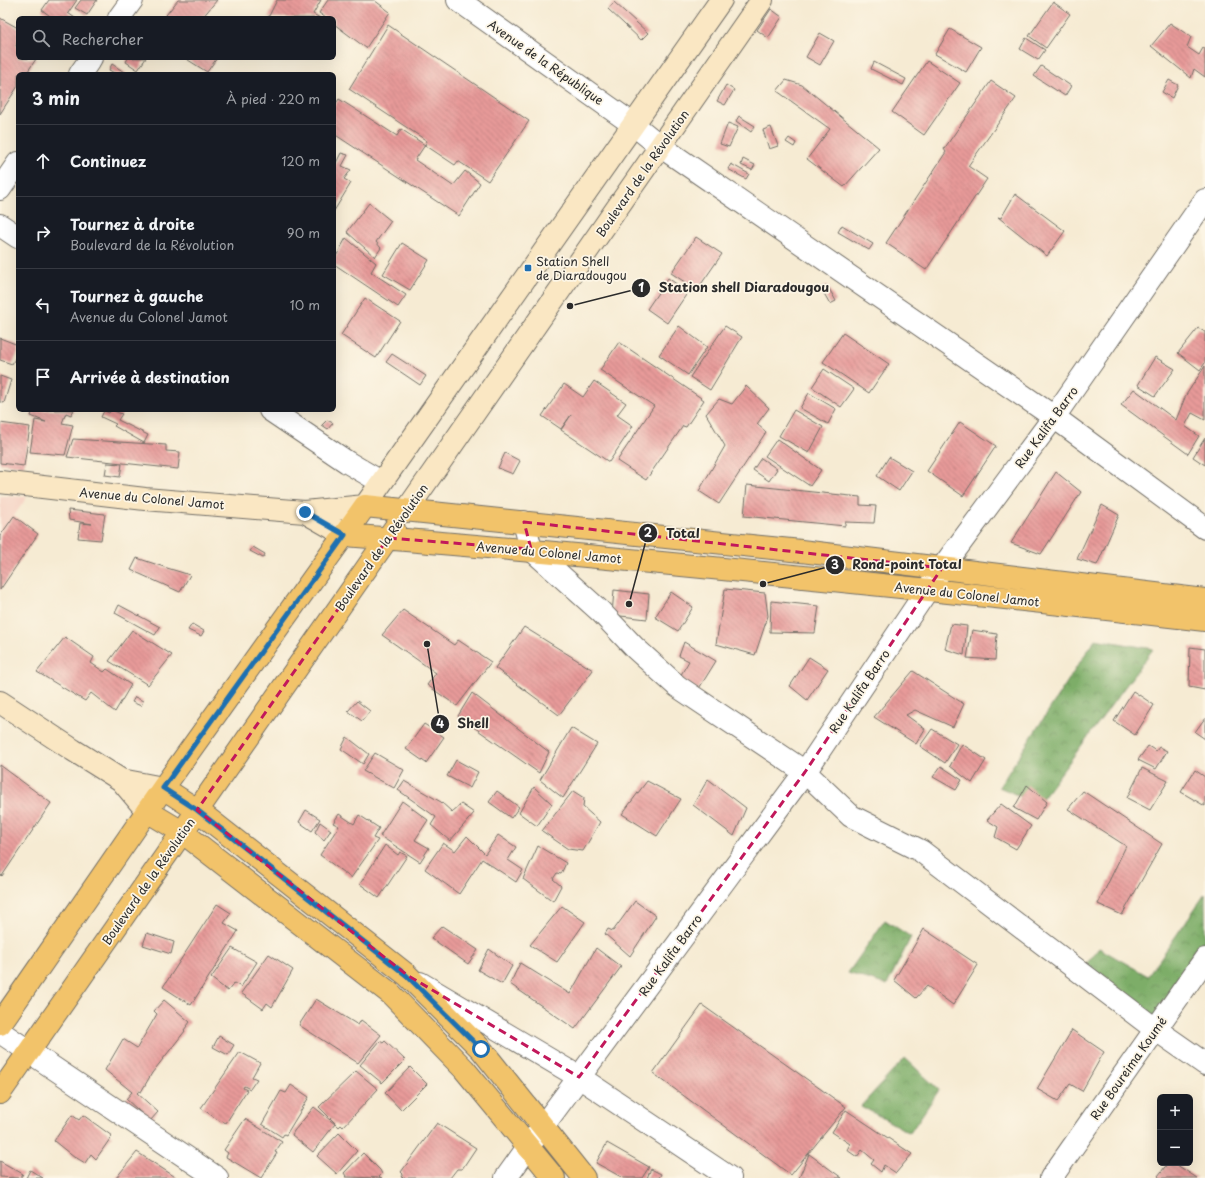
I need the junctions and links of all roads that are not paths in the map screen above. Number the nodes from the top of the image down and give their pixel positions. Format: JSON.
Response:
{"nodes":[{"id":1,"x":132,"y":0,"type":"edge"},
{"id":2,"x":458,"y":0,"type":"edge"},
{"id":3,"x":721,"y":0,"type":"edge"},
{"id":4,"x":762,"y":0,"type":"edge"},
{"id":5,"x":120,"y":16,"type":"edge"},
{"id":6,"x":90,"y":60,"type":"edge"},
{"id":7,"x":81,"y":72,"type":"edge"},
{"id":8,"x":634,"y":125,"type":"junction"},
{"id":9,"x":660,"y":146,"type":"junction"},
{"id":10,"x":16,"y":166,"type":"edge"},
{"id":11,"x":0,"y":189,"type":"edge"},
{"id":12,"x":1205,"y":200,"type":"edge"},
{"id":13,"x":0,"y":225,"type":"edge"},
{"id":14,"x":16,"y":236,"type":"edge"},
{"id":15,"x":273,"y":412,"type":"edge"},
{"id":16,"x":1054,"y":417,"type":"junction"},
{"id":17,"x":0,"y":482,"type":"edge"},
{"id":18,"x":381,"y":482,"type":"junction"},
{"id":19,"x":365,"y":506,"type":"junction"},
{"id":20,"x":406,"y":511,"type":"junction"},
{"id":21,"x":305,"y":512,"type":"junction"},
{"id":22,"x":524,"y":522,"type":"junction"},
{"id":23,"x":1205,"y":528,"type":"edge"},
{"id":24,"x":345,"y":535,"type":"junction"},
{"id":25,"x":388,"y":538,"type":"junction"},
{"id":26,"x":532,"y":550,"type":"junction"},
{"id":27,"x":942,"y":568,"type":"junction"},
{"id":28,"x":928,"y":589,"type":"junction"},
{"id":29,"x":1205,"y":600,"type":"edge"},
{"id":30,"x":1205,"y":620,"type":"edge"},
{"id":31,"x":0,"y":702,"type":"edge"},
{"id":32,"x":805,"y":772,"type":"junction"},
{"id":33,"x":121,"y":780,"type":"junction"},
{"id":34,"x":163,"y":788,"type":"junction"},
{"id":35,"x":197,"y":810,"type":"junction"},
{"id":36,"x":147,"y":811,"type":"junction"},
{"id":37,"x":182,"y":832,"type":"junction"},
{"id":38,"x":1205,"y":959,"type":"edge"},
{"id":39,"x":406,"y":975,"type":"junction"},
{"id":40,"x":0,"y":1024,"type":"edge"},
{"id":41,"x":1155,"y":1028,"type":"junction"},
{"id":42,"x":0,"y":1032,"type":"edge"},
{"id":43,"x":29,"y":1053,"type":"junction"},
{"id":44,"x":1205,"y":1064,"type":"edge"},
{"id":45,"x":580,"y":1077,"type":"junction"},
{"id":46,"x":0,"y":1093,"type":"edge"},
{"id":47,"x":543,"y":1126,"type":"junction"},
{"id":48,"x":529,"y":1146,"type":"junction"},
{"id":49,"x":217,"y":1178,"type":"edge"},
{"id":50,"x":506,"y":1178,"type":"edge"},
{"id":51,"x":554,"y":1178,"type":"edge"},
{"id":52,"x":584,"y":1178,"type":"edge"},
{"id":53,"x":730,"y":1178,"type":"edge"},
{"id":54,"x":1051,"y":1178,"type":"edge"}],
"edges":[{"from":1,"to":5,"type":"street"},
{"from":2,"to":8,"type":"street","name":"Avenue de la République"},
{"from":3,"to":8,"type":"main road"},
{"from":4,"to":9,"type":"main road","name":"Boulevard de la Révolution"},
{"from":6,"to":7,"type":"street"},
{"from":8,"to":9,"type":"street","name":"Avenue de la République"},
{"from":8,"to":18,"type":"main road"},
{"from":9,"to":16,"type":"street","name":"Avenue de la République"},
{"from":9,"to":20,"type":"main road","name":"Boulevard de la Révolution"},
{"from":10,"to":11,"type":"street"},
{"from":12,"to":16,"type":"street","name":"Rue Kalifa Barro"},
{"from":13,"to":14,"type":"street"},
{"from":15,"to":18,"type":"street"},
{"from":16,"to":23,"type":"street","name":"Avenue de la République"},
{"from":16,"to":27,"type":"street","name":"Rue Kalifa Barro"},
{"from":17,"to":21,"type":"main road","name":"Avenue du Colonel Jamot"},
{"from":18,"to":19,"type":"main road"},
{"from":19,"to":20,"type":"main road","name":"Avenue du Colonel Jamot"},
{"from":19,"to":21,"type":"main road","name":"Avenue du Colonel Jamot"},
{"from":19,"to":24,"type":"main road"},
{"from":20,"to":22,"type":"main road","name":"Avenue du Colonel Jamot"},
{"from":20,"to":25,"type":"main road","name":"Boulevard de la Révolution"},
{"from":21,"to":24,"type":"main road","name":"Avenue du Colonel Jamot"},
{"from":22,"to":26,"type":"street"},
{"from":22,"to":27,"type":"main road","name":"Avenue du Colonel Jamot"},
{"from":24,"to":25,"type":"main road","name":"Avenue du Colonel Jamot"},
{"from":24,"to":34,"type":"main road"},
{"from":25,"to":26,"type":"main road","name":"Avenue du Colonel Jamot"},
{"from":25,"to":35,"type":"main road","name":"Boulevard de la Révolution"},
{"from":26,"to":28,"type":"main road","name":"Avenue du Colonel Jamot"},
{"from":26,"to":32,"type":"street"},
{"from":27,"to":28,"type":"street","name":"Rue Kalifa Barro"},
{"from":27,"to":29,"type":"main road","name":"Avenue du Colonel Jamot"},
{"from":28,"to":30,"type":"main road","name":"Avenue du Colonel Jamot"},
{"from":28,"to":32,"type":"street","name":"Rue Kalifa Barro"},
{"from":31,"to":33,"type":"main road"},
{"from":32,"to":41,"type":"street"},
{"from":32,"to":45,"type":"street","name":"Rue Kalifa Barro"},
{"from":33,"to":34,"type":"main road"},
{"from":33,"to":36,"type":"main road"},
{"from":34,"to":35,"type":"main road"},
{"from":34,"to":36,"type":"main road"},
{"from":35,"to":37,"type":"main road","name":"Boulevard de la Révolution"},
{"from":35,"to":39,"type":"main road"},
{"from":36,"to":37,"type":"main road"},
{"from":36,"to":40,"type":"main road"},
{"from":37,"to":43,"type":"main road","name":"Boulevard de la Révolution"},
{"from":37,"to":48,"type":"main road"},
{"from":38,"to":41,"type":"street","name":"Rue Boureima Koumé"},
{"from":39,"to":45,"type":"street"},
{"from":39,"to":47,"type":"main road"},
{"from":41,"to":44,"type":"street"},
{"from":41,"to":54,"type":"street","name":"Rue Boureima Koumé"},
{"from":42,"to":43,"type":"street"},
{"from":43,"to":46,"type":"main road","name":"Boulevard de la Révolution"},
{"from":43,"to":49,"type":"street"},
{"from":45,"to":47,"type":"street","name":"Rue Kalifa Barro"},
{"from":45,"to":53,"type":"street"},
{"from":47,"to":48,"type":"street","name":"Rue Kalifa Barro"},
{"from":47,"to":52,"type":"main road"},
{"from":48,"to":50,"type":"street","name":"Rue Kalifa Barro"},
{"from":48,"to":51,"type":"main road"}]}
